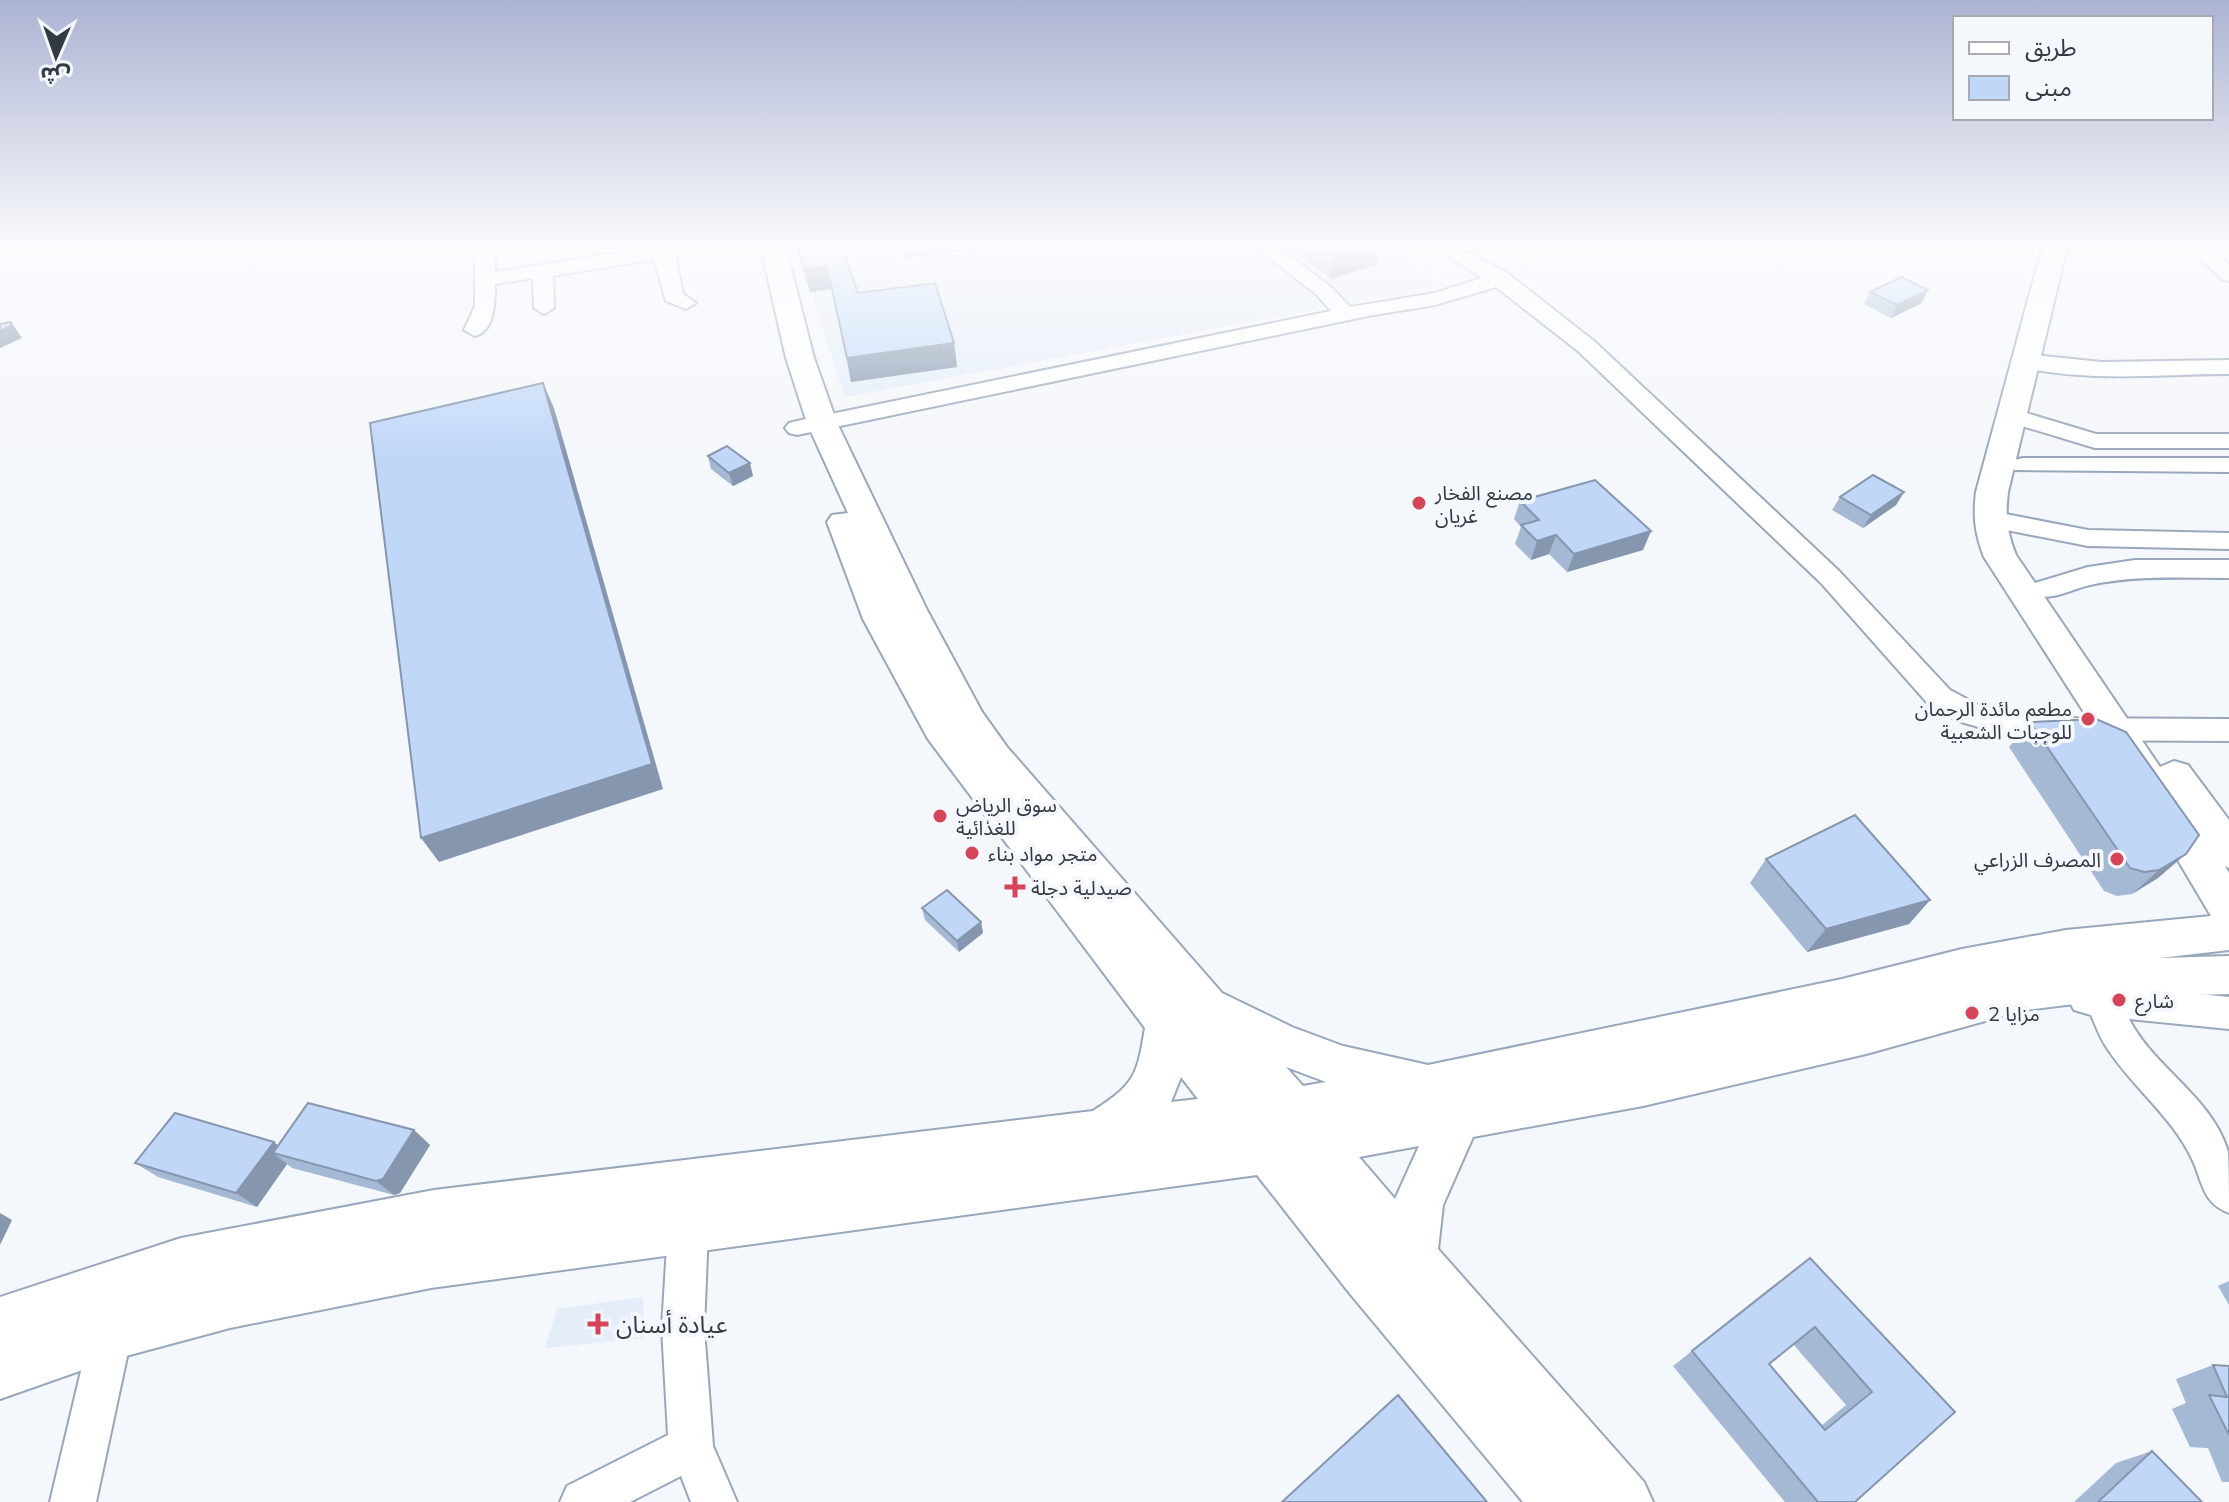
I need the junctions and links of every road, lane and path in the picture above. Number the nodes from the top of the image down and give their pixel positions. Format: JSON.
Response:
{"nodes":[{"id":1,"x":480,"y":318,"type":"edge"},
{"id":2,"x":767,"y":318,"type":"edge"},
{"id":3,"x":790,"y":318,"type":"edge"},
{"id":4,"x":1331,"y":318,"type":"edge"},
{"id":5,"x":1554,"y":318,"type":"edge"},
{"id":6,"x":2043,"y":318,"type":"edge"},
{"id":7,"x":2054,"y":318,"type":"edge"},
{"id":8,"x":475,"y":330,"type":"dead end"},
{"id":9,"x":2036,"y":363,"type":"junction"},
{"id":10,"x":2229,"y":367,"type":"edge"},
{"id":11,"x":2022,"y":419,"type":"junction"},
{"id":12,"x":809,"y":426,"type":"junction"},
{"id":13,"x":2229,"y":441,"type":"edge"},
{"id":14,"x":2023,"y":465,"type":"junction"},
{"id":15,"x":2229,"y":465,"type":"edge"},
{"id":16,"x":2001,"y":521,"type":"junction"},
{"id":17,"x":2229,"y":541,"type":"edge"},
{"id":18,"x":2229,"y":569,"type":"edge"},
{"id":19,"x":2044,"y":589,"type":"junction"},
{"id":20,"x":2128,"y":729,"type":"junction"},
{"id":21,"x":2229,"y":730,"type":"edge"},
{"id":22,"x":2229,"y":851,"type":"edge"},
{"id":23,"x":2229,"y":909,"type":"edge"},
{"id":24,"x":2229,"y":932,"type":"edge"},
{"id":25,"x":2229,"y":975,"type":"edge"},
{"id":26,"x":2025,"y":990,"type":"junction"},
{"id":27,"x":2102,"y":1001,"type":"junction"},
{"id":28,"x":1185,"y":1013,"type":"junction"},
{"id":29,"x":2229,"y":1013,"type":"edge"},
{"id":30,"x":1854,"y":1016,"type":"junction"},
{"id":31,"x":1446,"y":1101,"type":"junction"},
{"id":32,"x":1279,"y":1130,"type":"junction"},
{"id":33,"x":1101,"y":1133,"type":"junction"},
{"id":34,"x":2229,"y":1194,"type":"edge"},
{"id":35,"x":688,"y":1230,"type":"junction"},
{"id":36,"x":1411,"y":1258,"type":"junction"},
{"id":37,"x":0,"y":1323,"type":"edge"},
{"id":38,"x":111,"y":1333,"type":"junction"},
{"id":39,"x":0,"y":1372,"type":"edge"},
{"id":40,"x":691,"y":1447,"type":"junction"},
{"id":41,"x":73,"y":1502,"type":"edge"},
{"id":42,"x":583,"y":1502,"type":"edge"},
{"id":43,"x":714,"y":1502,"type":"edge"},
{"id":44,"x":1560,"y":1502,"type":"edge"},
{"id":45,"x":1624,"y":1502,"type":"edge"}],
"edges":[{"from":1,"to":8,"type":"street"},
{"from":2,"to":12,"type":"main road"},
{"from":3,"to":12,"type":"main road"},
{"from":4,"to":12,"type":"street"},
{"from":5,"to":20,"type":"street"},
{"from":6,"to":9,"type":"main road"},
{"from":7,"to":9,"type":"main road"},
{"from":9,"to":10,"type":"street"},
{"from":9,"to":11,"type":"main road"},
{"from":11,"to":13,"type":"street"},
{"from":11,"to":14,"type":"main road"},
{"from":11,"to":16,"type":"main road"},
{"from":12,"to":28,"type":"main road"},
{"from":14,"to":15,"type":"street"},
{"from":14,"to":16,"type":"main road"},
{"from":16,"to":17,"type":"street"},
{"from":16,"to":19,"type":"main road"},
{"from":16,"to":20,"type":"main road"},
{"from":18,"to":19,"type":"street"},
{"from":19,"to":20,"type":"main road"},
{"from":20,"to":21,"type":"street"},
{"from":20,"to":22,"type":"main road"},
{"from":20,"to":23,"type":"main road"},
{"from":24,"to":30,"type":"main road"},
{"from":25,"to":26,"type":"main road"},
{"from":26,"to":27,"type":"street"},
{"from":26,"to":30,"type":"main road"},
{"from":27,"to":29,"type":"street"},
{"from":27,"to":34,"type":"street"},
{"from":28,"to":31,"type":"main road"},
{"from":28,"to":32,"type":"main road"},
{"from":28,"to":33,"type":"main road"},
{"from":30,"to":31,"type":"main road"},
{"from":31,"to":32,"type":"main road"},
{"from":31,"to":36,"type":"main road"},
{"from":32,"to":33,"type":"main road"},
{"from":32,"to":35,"type":"main road"},
{"from":32,"to":36,"type":"main road"},
{"from":32,"to":44,"type":"main road"},
{"from":33,"to":37,"type":"main road"},
{"from":35,"to":38,"type":"main road"},
{"from":35,"to":40,"type":"street"},
{"from":36,"to":45,"type":"main road"},
{"from":38,"to":39,"type":"main road"},
{"from":38,"to":41,"type":"street"},
{"from":40,"to":42,"type":"street"},
{"from":40,"to":43,"type":"street"}]}
